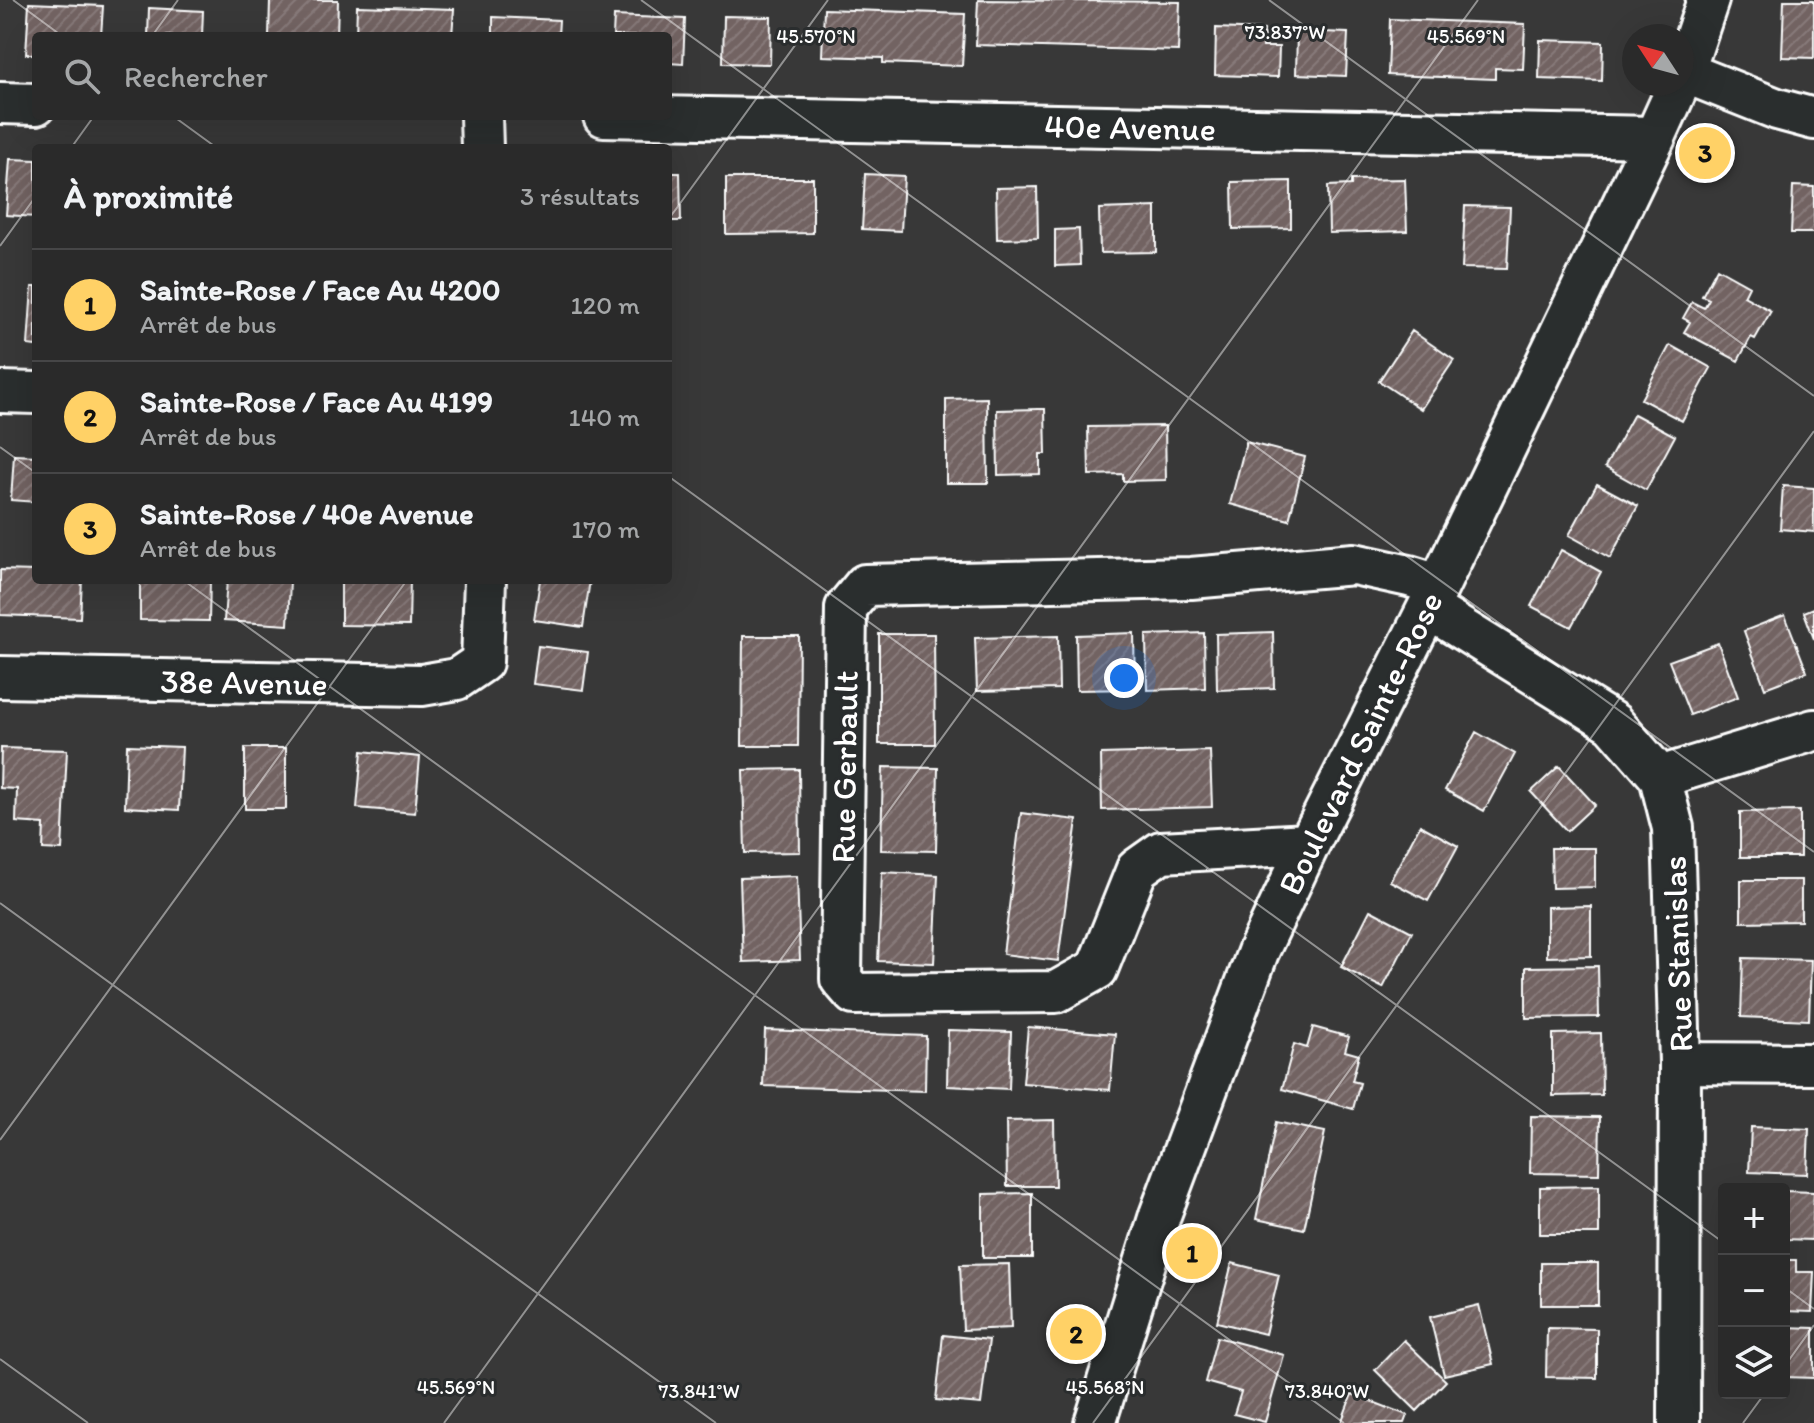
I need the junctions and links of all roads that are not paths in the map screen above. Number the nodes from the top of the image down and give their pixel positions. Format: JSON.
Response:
{"nodes":[{"id":1,"x":1708,"y":0,"type":"edge"},
{"id":2,"x":1694,"y":42,"type":"edge"},
{"id":3,"x":1694,"y":82,"type":"edge"},
{"id":4,"x":1674,"y":96,"type":"edge"},
{"id":5,"x":0,"y":103,"type":"edge"},
{"id":6,"x":32,"y":104,"type":"edge"},
{"id":7,"x":672,"y":117,"type":"edge"},
{"id":8,"x":1814,"y":119,"type":"edge"},
{"id":9,"x":481,"y":120,"type":"edge"},
{"id":10,"x":1655,"y":137,"type":"junction"},
{"id":11,"x":482,"y":144,"type":"edge"},
{"id":12,"x":0,"y":392,"type":"edge"},
{"id":13,"x":32,"y":393,"type":"edge"},
{"id":14,"x":485,"y":584,"type":"edge"},
{"id":15,"x":1433,"y":596,"type":"junction"},
{"id":16,"x":0,"y":677,"type":"edge"},
{"id":17,"x":1814,"y":730,"type":"edge"},
{"id":18,"x":1660,"y":777,"type":"junction"},
{"id":19,"x":1309,"y":844,"type":"junction"},
{"id":20,"x":1680,"y":1063,"type":"junction"},
{"id":21,"x":1814,"y":1064,"type":"edge"},
{"id":22,"x":1095,"y":1423,"type":"edge"},
{"id":23,"x":1679,"y":1423,"type":"edge"}],
"edges":[{"from":1,"to":2,"type":"street","name":"Boulevard Sainte-Rose"},
{"from":3,"to":8,"type":"street"},
{"from":4,"to":10,"type":"street","name":"Boulevard Sainte-Rose"},
{"from":5,"to":6,"type":"street"},
{"from":7,"to":10,"type":"street","name":"40e Avenue"},
{"from":9,"to":11,"type":"street"},
{"from":10,"to":15,"type":"street","name":"Boulevard Sainte-Rose"},
{"from":12,"to":13,"type":"street"},
{"from":14,"to":16,"type":"street","name":"38e Avenue"},
{"from":15,"to":18,"type":"street","name":"Rue Stanislas"},
{"from":15,"to":19,"type":"street","name":"Boulevard Sainte-Rose"},
{"from":15,"to":19,"type":"street","name":"Rue Gerbault"},
{"from":17,"to":18,"type":"street"},
{"from":18,"to":20,"type":"street","name":"Rue Stanislas"},
{"from":19,"to":22,"type":"street","name":"Boulevard Sainte-Rose"},
{"from":20,"to":21,"type":"street"},
{"from":20,"to":23,"type":"street","name":"Rue Stanislas"}]}
